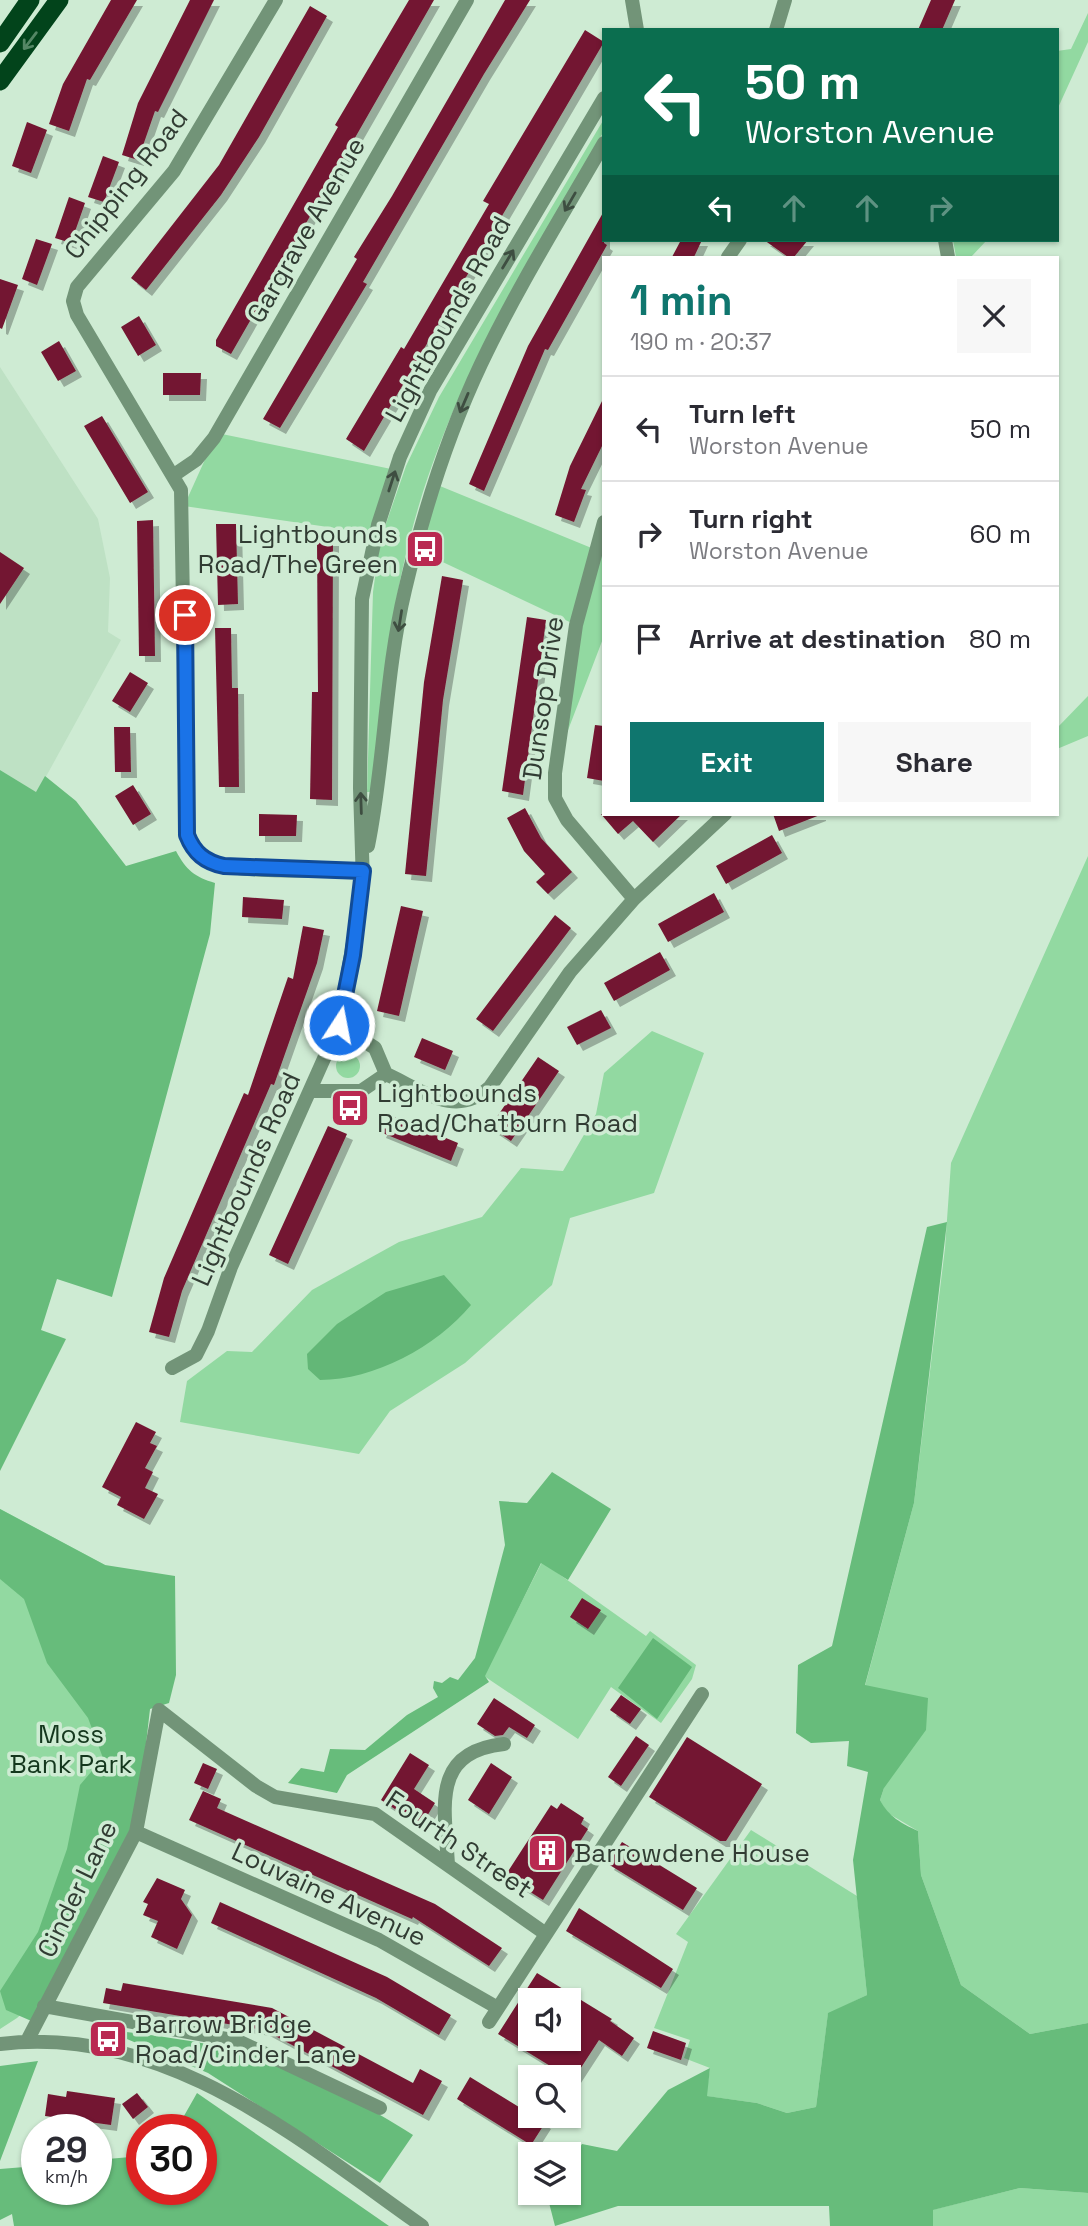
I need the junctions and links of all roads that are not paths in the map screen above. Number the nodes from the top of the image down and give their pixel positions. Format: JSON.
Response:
{"nodes":[{"id":1,"x":30,"y":0,"type":"edge"},
{"id":2,"x":59,"y":0,"type":"edge"},
{"id":3,"x":276,"y":0,"type":"edge"},
{"id":4,"x":467,"y":0,"type":"edge"},
{"id":5,"x":632,"y":0,"type":"edge"},
{"id":6,"x":785,"y":0,"type":"edge"},
{"id":7,"x":637,"y":28,"type":"edge"},
{"id":8,"x":777,"y":28,"type":"edge"},
{"id":9,"x":0,"y":43,"type":"edge"},
{"id":10,"x":0,"y":81,"type":"edge"},
{"id":11,"x":602,"y":101,"type":"edge"},
{"id":12,"x":602,"y":145,"type":"edge"},
{"id":13,"x":174,"y":475,"type":"junction"},
{"id":14,"x":602,"y":528,"type":"edge"},
{"id":15,"x":723,"y":816,"type":"edge"},
{"id":16,"x":363,"y":871,"type":"junction"},
{"id":17,"x":634,"y":899,"type":"junction"},
{"id":18,"x":339,"y":1025,"type":"junction"},
{"id":19,"x":386,"y":1074,"type":"junction"},
{"id":20,"x":311,"y":1091,"type":"junction"},
{"id":21,"x":172,"y":1368,"type":"dead end"},
{"id":22,"x":702,"y":1694,"type":"dead end"},
{"id":23,"x":159,"y":1710,"type":"joint"},
{"id":24,"x":504,"y":1744,"type":"dead end"},
{"id":25,"x":136,"y":1832,"type":"junction"},
{"id":26,"x":448,"y":1865,"type":"junction"},
{"id":27,"x":546,"y":1934,"type":"junction"},
{"id":28,"x":44,"y":2006,"type":"junction"},
{"id":29,"x":498,"y":2008,"type":"junction"},
{"id":30,"x":489,"y":2022,"type":"dead end"},
{"id":31,"x":27,"y":2041,"type":"junction"},
{"id":32,"x":0,"y":2044,"type":"edge"},
{"id":33,"x":380,"y":2108,"type":"dead end"},
{"id":34,"x":422,"y":2226,"type":"edge"}],
"edges":[{"from":1,"to":9,"type":"highway"},
{"from":2,"to":10,"type":"highway","one_way":true},
{"from":3,"to":13,"type":"street","name":"Chipping Road"},
{"from":4,"to":13,"type":"street","name":"Gargrave Avenue"},
{"from":5,"to":7,"type":"street"},
{"from":6,"to":8,"type":"street"},
{"from":16,"to":11,"type":"street","name":"Lightbounds Road","one_way":true},
{"from":12,"to":16,"type":"street","name":"Lightbounds Road","one_way":true},
{"from":13,"to":16,"type":"street"},
{"from":14,"to":17,"type":"street","name":"Dunsop Drive"},
{"from":15,"to":17,"type":"street"},
{"from":16,"to":18,"type":"street","name":"Lightbounds Road"},
{"from":17,"to":19,"type":"street"},
{"from":18,"to":19,"type":"street"},
{"from":18,"to":20,"type":"street","name":"Lightbounds Road"},
{"from":19,"to":20,"type":"street"},
{"from":20,"to":21,"type":"street","name":"Lightbounds Road"},
{"from":22,"to":27,"type":"street"},
{"from":23,"to":25,"type":"street","name":"Cinder Lane"},
{"from":23,"to":26,"type":"street","name":"Fourth Street"},
{"from":24,"to":26,"type":"street"},
{"from":25,"to":28,"type":"street","name":"Cinder Lane"},
{"from":25,"to":29,"type":"street","name":"Louvaine Avenue"},
{"from":26,"to":27,"type":"street","name":"Fourth Street"},
{"from":27,"to":29,"type":"street"},
{"from":28,"to":31,"type":"street","name":"Cinder Lane"},
{"from":28,"to":33,"type":"street"},
{"from":29,"to":30,"type":"street"},
{"from":31,"to":32,"type":"street"},
{"from":31,"to":34,"type":"street"}]}
